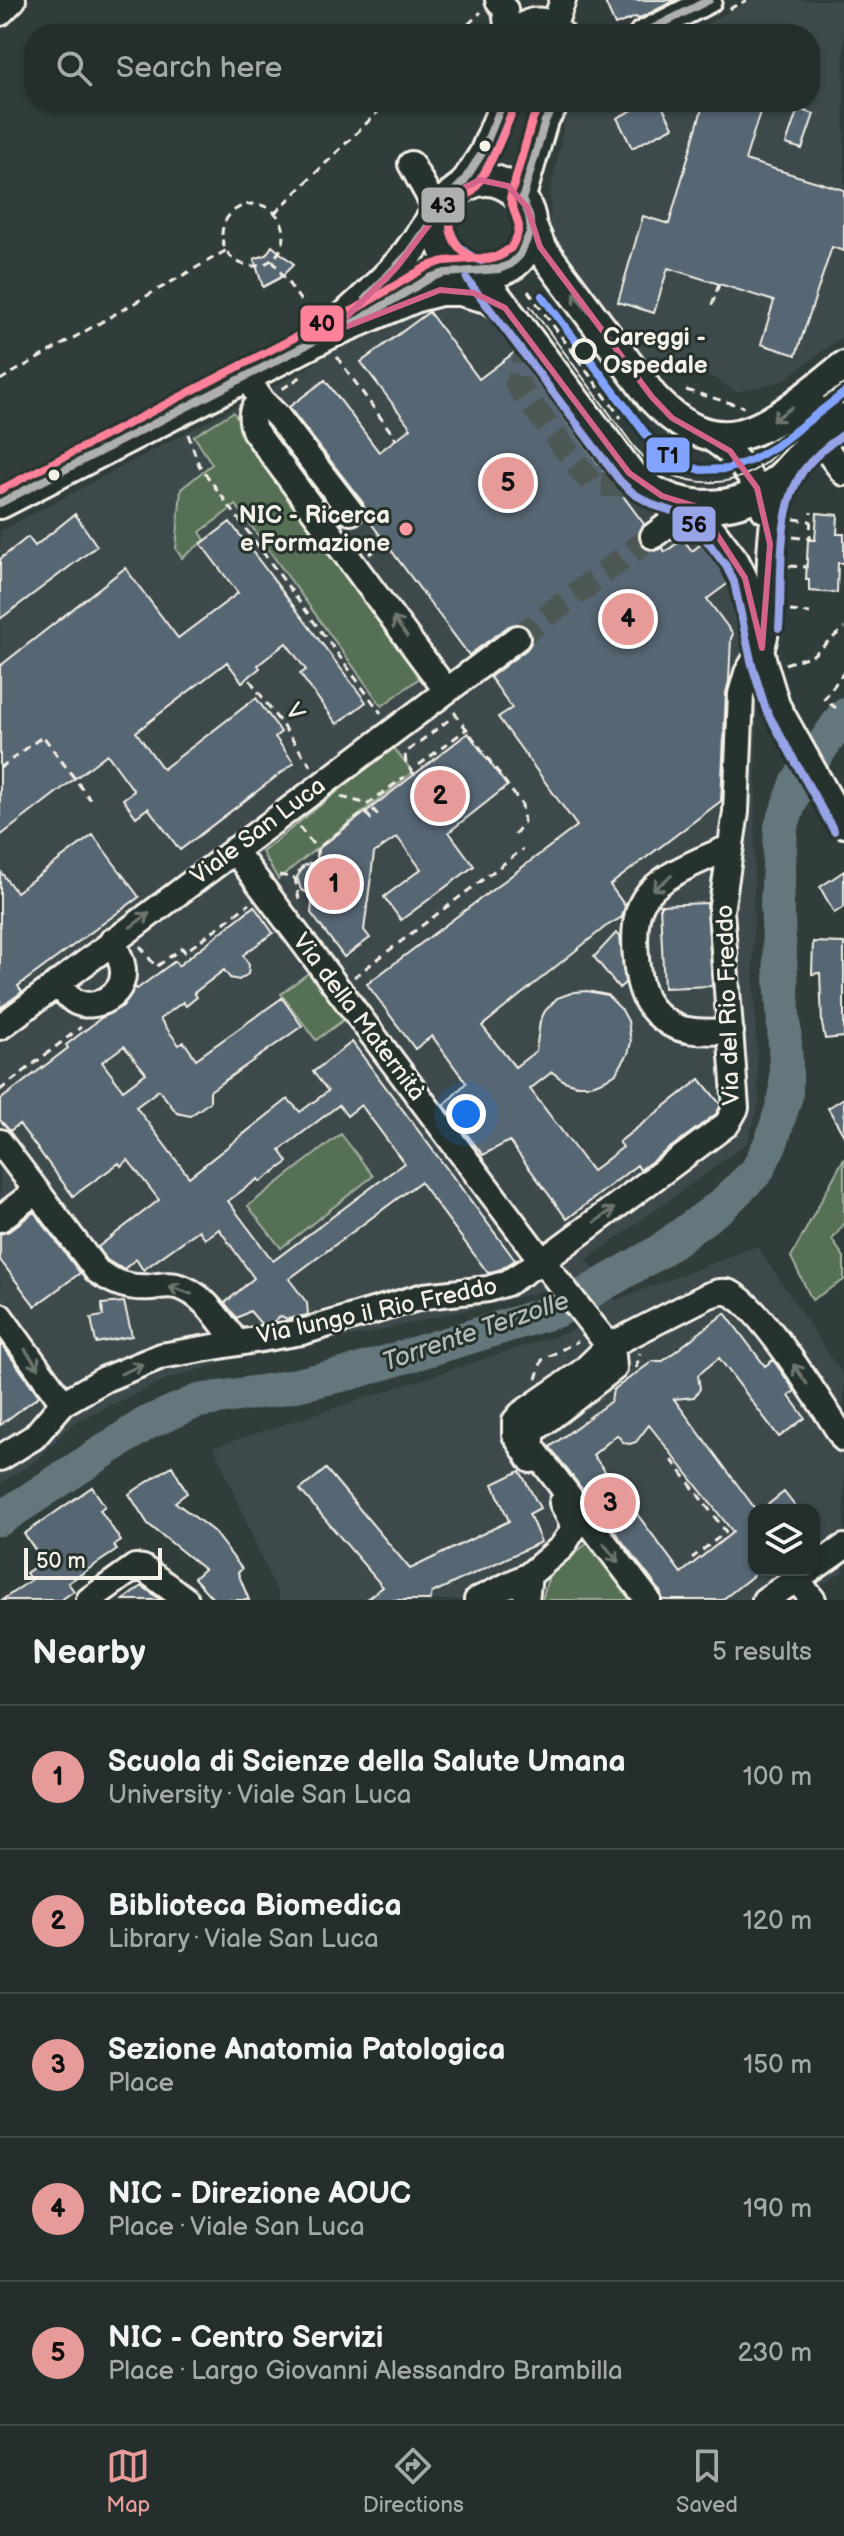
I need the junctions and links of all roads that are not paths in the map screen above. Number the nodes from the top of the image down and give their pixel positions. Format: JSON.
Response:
{"nodes":[{"id":1,"x":13,"y":0,"type":"edge"},
{"id":2,"x":563,"y":0,"type":"edge"},
{"id":3,"x":709,"y":0,"type":"edge"},
{"id":4,"x":495,"y":6,"type":"edge"},
{"id":5,"x":0,"y":13,"type":"edge"},
{"id":6,"x":538,"y":24,"type":"edge"},
{"id":7,"x":662,"y":24,"type":"edge"},
{"id":8,"x":499,"y":112,"type":"edge"},
{"id":9,"x":542,"y":112,"type":"edge"},
{"id":10,"x":551,"y":112,"type":"edge"},
{"id":11,"x":541,"y":132,"type":"junction"},
{"id":12,"x":415,"y":160,"type":"dead end"},
{"id":13,"x":443,"y":196,"type":"junction"},
{"id":14,"x":527,"y":213,"type":"junction"},
{"id":15,"x":508,"y":266,"type":"junction"},
{"id":16,"x":474,"y":271,"type":"junction"},
{"id":17,"x":516,"y":299,"type":"junction"},
{"id":18,"x":363,"y":318,"type":"junction"},
{"id":19,"x":326,"y":336,"type":"junction"},
{"id":20,"x":844,"y":367,"type":"edge"},
{"id":21,"x":258,"y":394,"type":"junction"},
{"id":22,"x":844,"y":405,"type":"edge"},
{"id":23,"x":844,"y":419,"type":"edge"},
{"id":24,"x":704,"y":434,"type":"junction"},
{"id":25,"x":818,"y":439,"type":"junction"},
{"id":26,"x":789,"y":470,"type":"junction"},
{"id":27,"x":844,"y":473,"type":"edge"},
{"id":28,"x":757,"y":489,"type":"junction"},
{"id":29,"x":0,"y":503,"type":"edge"},
{"id":30,"x":688,"y":511,"type":"junction"},
{"id":31,"x":351,"y":512,"type":"dead end"},
{"id":32,"x":653,"y":536,"type":"tunnel mouth"},
{"id":33,"x":780,"y":540,"type":"junction"},
{"id":34,"x":517,"y":638,"type":"tunnel mouth"},
{"id":35,"x":762,"y":648,"type":"junction"},
{"id":36,"x":448,"y":704,"type":"junction"},
{"id":37,"x":844,"y":825,"type":"edge"},
{"id":38,"x":731,"y":847,"type":"junction"},
{"id":39,"x":234,"y":850,"type":"junction"},
{"id":40,"x":112,"y":941,"type":"junction"},
{"id":41,"x":57,"y":983,"type":"junction"},
{"id":42,"x":0,"y":1027,"type":"edge"},
{"id":43,"x":731,"y":1032,"type":"junction"},
{"id":44,"x":0,"y":1142,"type":"edge"},
{"id":45,"x":36,"y":1191,"type":"junction"},
{"id":46,"x":0,"y":1219,"type":"edge"},
{"id":47,"x":548,"y":1267,"type":"junction"},
{"id":48,"x":0,"y":1316,"type":"edge"},
{"id":49,"x":236,"y":1342,"type":"junction"},
{"id":50,"x":609,"y":1346,"type":"junction"},
{"id":51,"x":546,"y":1385,"type":"junction"},
{"id":52,"x":63,"y":1403,"type":"junction"},
{"id":53,"x":550,"y":1417,"type":"junction"},
{"id":54,"x":844,"y":1439,"type":"edge"},
{"id":55,"x":28,"y":1442,"type":"junction"},
{"id":56,"x":0,"y":1444,"type":"edge"},
{"id":57,"x":0,"y":1458,"type":"edge"},
{"id":58,"x":844,"y":1547,"type":"edge"},
{"id":59,"x":820,"y":1564,"type":"edge"},
{"id":60,"x":529,"y":1575,"type":"junction"},
{"id":61,"x":802,"y":1576,"type":"edge"},
{"id":62,"x":808,"y":1576,"type":"edge"},
{"id":63,"x":89,"y":1600,"type":"edge"},
{"id":64,"x":186,"y":1600,"type":"edge"},
{"id":65,"x":477,"y":1600,"type":"edge"},
{"id":66,"x":526,"y":1600,"type":"edge"},
{"id":67,"x":648,"y":1600,"type":"edge"},
{"id":68,"x":765,"y":1600,"type":"edge"},
{"id":69,"x":813,"y":1600,"type":"edge"}],
"edges":[{"from":1,"to":5,"type":"street"},
{"from":2,"to":6,"type":"street"},
{"from":3,"to":7,"type":"street"},
{"from":4,"to":6,"type":"street"},
{"from":8,"to":13,"type":"street"},
{"from":9,"to":11,"type":"street"},
{"from":10,"to":11,"type":"street"},
{"from":11,"to":14,"type":"street"},
{"from":12,"to":13,"type":"street"},
{"from":13,"to":14,"type":"main road"},
{"from":13,"to":16,"type":"main road"},
{"from":13,"to":19,"type":"main road"},
{"from":14,"to":15,"type":"main road"},
{"from":24,"to":14,"type":"main road","one_way":true},
{"from":15,"to":16,"type":"main road"},
{"from":15,"to":28,"type":"street"},
{"from":16,"to":17,"type":"main road"},
{"from":16,"to":18,"type":"main road"},
{"from":17,"to":18,"type":"main road"},
{"from":17,"to":30,"type":"main road"},
{"from":18,"to":19,"type":"main road"},
{"from":19,"to":21,"type":"main road"},
{"from":20,"to":24,"type":"main road","one_way":true},
{"from":21,"to":29,"type":"main road"},
{"from":21,"to":31,"type":"street"},
{"from":36,"to":21,"type":"street","one_way":true},
{"from":22,"to":28,"type":"street"},
{"from":23,"to":25,"type":"main road"},
{"from":24,"to":28,"type":"street"},
{"from":25,"to":26,"type":"main road"},
{"from":25,"to":27,"type":"street"},
{"from":26,"to":28,"type":"main road"},
{"from":26,"to":33,"type":"street"},
{"from":28,"to":30,"type":"main road"},
{"from":28,"to":33,"type":"street"},
{"from":30,"to":32,"type":"street"},
{"from":30,"to":35,"type":"street"},
{"from":33,"to":35,"type":"street"},
{"from":34,"to":36,"type":"street","name":"Viale San Luca"},
{"from":35,"to":37,"type":"street"},
{"from":35,"to":38,"type":"street"},
{"from":36,"to":39,"type":"street","name":"Viale San Luca"},
{"from":38,"to":43,"type":"street","name":"Via del Rio Freddo"},
{"from":38,"to":43,"type":"street","one_way":true},
{"from":40,"to":39,"type":"street","name":"Viale San Luca","one_way":true},
{"from":39,"to":47,"type":"street","name":"Via della Maternità"},
{"from":40,"to":41,"type":"street","name":"Viale San Luca"},
{"from":40,"to":41,"type":"street"},
{"from":41,"to":42,"type":"street","name":"Viale San Luca"},
{"from":47,"to":43,"type":"street","name":"Via del Rio Freddo","one_way":true},
{"from":44,"to":45,"type":"street"},
{"from":45,"to":46,"type":"street"},
{"from":49,"to":45,"type":"street","one_way":true},
{"from":47,"to":49,"type":"street","name":"Via lungo il Rio Freddo"},
{"from":47,"to":50,"type":"street","name":"Via della Maternità"},
{"from":48,"to":52,"type":"street","one_way":true},
{"from":52,"to":49,"type":"street","name":"Via lungo il Rio Freddo","one_way":true},
{"from":50,"to":51,"type":"street"},
{"from":50,"to":53,"type":"street"},
{"from":54,"to":50,"type":"street","one_way":true},
{"from":51,"to":53,"type":"street"},
{"from":51,"to":60,"type":"street"},
{"from":52,"to":55,"type":"street","name":"Via lungo il Rio Freddo"},
{"from":53,"to":67,"type":"street","one_way":true},
{"from":55,"to":56,"type":"street"},
{"from":55,"to":57,"type":"street","name":"Via lungo il Rio Freddo"},
{"from":58,"to":59,"type":"street"},
{"from":60,"to":65,"type":"street"},
{"from":60,"to":66,"type":"street"},
{"from":61,"to":68,"type":"street"},
{"from":62,"to":69,"type":"street"},
{"from":63,"to":64,"type":"street"}]}
